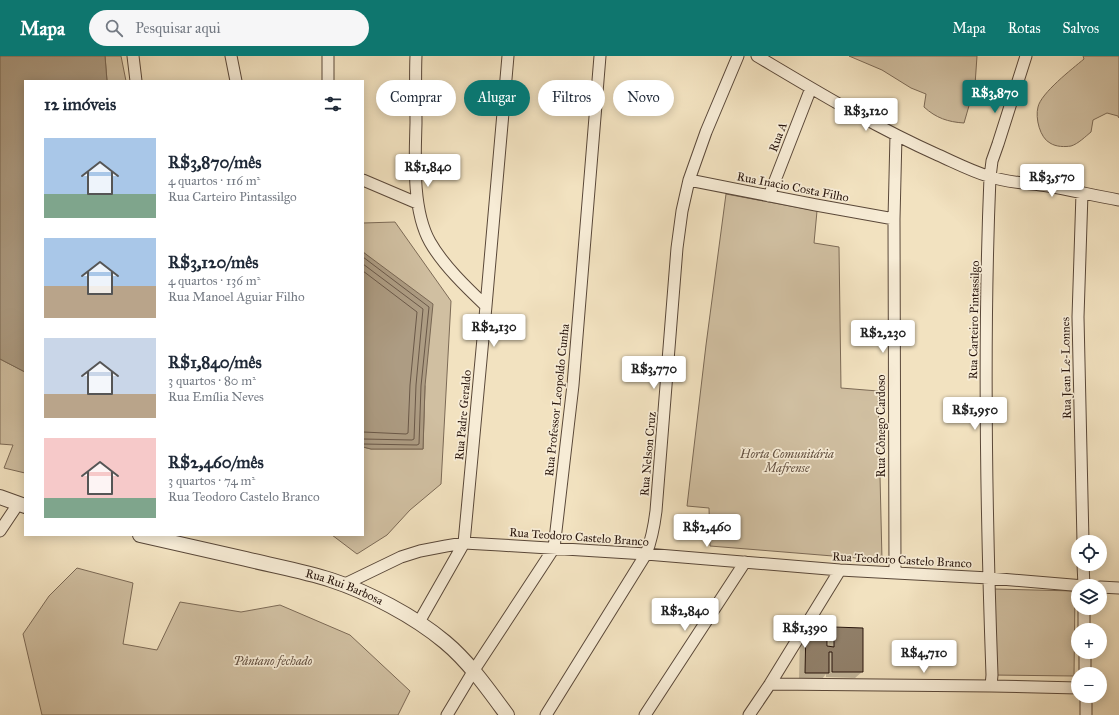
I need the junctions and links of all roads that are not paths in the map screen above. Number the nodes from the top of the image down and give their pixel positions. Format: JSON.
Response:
{"nodes":[{"id":1,"x":133,"y":56,"type":"edge"},
{"id":2,"x":231,"y":56,"type":"edge"},
{"id":3,"x":328,"y":56,"type":"edge"},
{"id":4,"x":416,"y":56,"type":"edge"},
{"id":5,"x":508,"y":56,"type":"edge"},
{"id":6,"x":600,"y":56,"type":"edge"},
{"id":7,"x":738,"y":56,"type":"edge"},
{"id":8,"x":757,"y":56,"type":"edge"},
{"id":9,"x":1026,"y":56,"type":"edge"},
{"id":10,"x":136,"y":80,"type":"edge"},
{"id":11,"x":236,"y":80,"type":"edge"},
{"id":12,"x":328,"y":80,"type":"edge"},
{"id":13,"x":811,"y":88,"type":"junction"},
{"id":14,"x":896,"y":135,"type":"junction"},
{"id":15,"x":990,"y":177,"type":"junction"},
{"id":16,"x":364,"y":180,"type":"edge"},
{"id":17,"x":688,"y":180,"type":"junction"},
{"id":18,"x":1082,"y":193,"type":"junction"},
{"id":19,"x":769,"y":196,"type":"junction"},
{"id":20,"x":1119,"y":200,"type":"edge"},
{"id":21,"x":417,"y":204,"type":"junction"},
{"id":22,"x":894,"y":219,"type":"junction"},
{"id":23,"x":486,"y":306,"type":"junction"},
{"id":24,"x":0,"y":497,"type":"edge"},
{"id":25,"x":22,"y":505,"type":"edge"},
{"id":26,"x":0,"y":531,"type":"edge"},
{"id":27,"x":1083,"y":535,"type":"edge"},
{"id":28,"x":144,"y":536,"type":"edge"},
{"id":29,"x":464,"y":544,"type":"junction"},
{"id":30,"x":554,"y":548,"type":"junction"},
{"id":31,"x":646,"y":554,"type":"junction"},
{"id":32,"x":745,"y":562,"type":"junction"},
{"id":33,"x":840,"y":570,"type":"junction"},
{"id":34,"x":895,"y":573,"type":"junction"},
{"id":35,"x":989,"y":578,"type":"junction"},
{"id":36,"x":343,"y":584,"type":"junction"},
{"id":37,"x":1071,"y":585,"type":"edge"},
{"id":38,"x":1107,"y":587,"type":"edge"},
{"id":39,"x":1119,"y":588,"type":"edge"},
{"id":40,"x":419,"y":622,"type":"junction"},
{"id":41,"x":474,"y":670,"type":"junction"},
{"id":42,"x":770,"y":684,"type":"junction"},
{"id":43,"x":991,"y":686,"type":"junction"},
{"id":44,"x":1071,"y":688,"type":"edge"},
{"id":45,"x":1086,"y":703,"type":"edge"},
{"id":46,"x":447,"y":715,"type":"edge"},
{"id":47,"x":507,"y":715,"type":"edge"},
{"id":48,"x":546,"y":715,"type":"edge"},
{"id":49,"x":644,"y":715,"type":"edge"},
{"id":50,"x":749,"y":715,"type":"edge"},
{"id":51,"x":1086,"y":715,"type":"edge"}],
"edges":[{"from":1,"to":10,"type":"street"},
{"from":2,"to":11,"type":"street"},
{"from":3,"to":12,"type":"street"},
{"from":4,"to":21,"type":"street"},
{"from":5,"to":23,"type":"street","name":"Rua Padre Geraldo"},
{"from":6,"to":30,"type":"street","name":"Rua Professor Leopoldo Cunha"},
{"from":7,"to":17,"type":"street","name":"Rua Nelson Cruz"},
{"from":8,"to":13,"type":"street"},
{"from":9,"to":15,"type":"street","name":"Rua Carteiro Pintassilgo"},
{"from":13,"to":14,"type":"street"},
{"from":13,"to":19,"type":"street","name":"Rua A"},
{"from":14,"to":15,"type":"street"},
{"from":14,"to":22,"type":"street","name":"Rua Cônego Cardoso"},
{"from":15,"to":18,"type":"street"},
{"from":15,"to":35,"type":"street","name":"Rua Carteiro Pintassilgo"},
{"from":16,"to":21,"type":"street"},
{"from":17,"to":19,"type":"street","name":"Rua Inacio Costa Filho"},
{"from":17,"to":31,"type":"street","name":"Rua Nelson Cruz"},
{"from":18,"to":20,"type":"street"},
{"from":18,"to":27,"type":"street","name":"Rua Jean Le-Lonnes"},
{"from":19,"to":22,"type":"street","name":"Rua Inacio Costa Filho"},
{"from":21,"to":23,"type":"street"},
{"from":22,"to":34,"type":"street","name":"Rua Cônego Cardoso"},
{"from":23,"to":29,"type":"street","name":"Rua Padre Geraldo"},
{"from":24,"to":25,"type":"street"},
{"from":25,"to":26,"type":"street"},
{"from":28,"to":36,"type":"street","name":"Rua Rui Barbosa"},
{"from":29,"to":30,"type":"street","name":"Rua Teodoro Castelo Branco"},
{"from":29,"to":36,"type":"street","name":"Rua Teodoro Castelo Branco"},
{"from":29,"to":40,"type":"street","name":"Rua Padre Geraldo"},
{"from":30,"to":31,"type":"street","name":"Rua Teodoro Castelo Branco"},
{"from":30,"to":41,"type":"street","name":"Rua Professor Leopoldo Cunha"},
{"from":31,"to":32,"type":"street","name":"Rua Teodoro Castelo Branco"},
{"from":31,"to":48,"type":"street","name":"Rua Nelson Cruz"},
{"from":32,"to":33,"type":"street","name":"Rua Teodoro Castelo Branco"},
{"from":32,"to":49,"type":"street"},
{"from":33,"to":34,"type":"street","name":"Rua Teodoro Castelo Branco"},
{"from":33,"to":42,"type":"street"},
{"from":34,"to":35,"type":"street","name":"Rua Teodoro Castelo Branco"},
{"from":35,"to":37,"type":"street","name":"Rua Teodoro Castelo Branco"},
{"from":35,"to":43,"type":"street","name":"Rua Carteiro Pintassilgo"},
{"from":36,"to":40,"type":"street","name":"Rua Rui Barbosa"},
{"from":38,"to":39,"type":"street"},
{"from":40,"to":41,"type":"street","name":"Rua Rui Barbosa"},
{"from":41,"to":46,"type":"street","name":"Rua Professor Leopoldo Cunha"},
{"from":41,"to":47,"type":"street","name":"Rua Rui Barbosa"},
{"from":42,"to":43,"type":"street"},
{"from":42,"to":50,"type":"street"},
{"from":43,"to":44,"type":"street"},
{"from":45,"to":51,"type":"street"}]}
